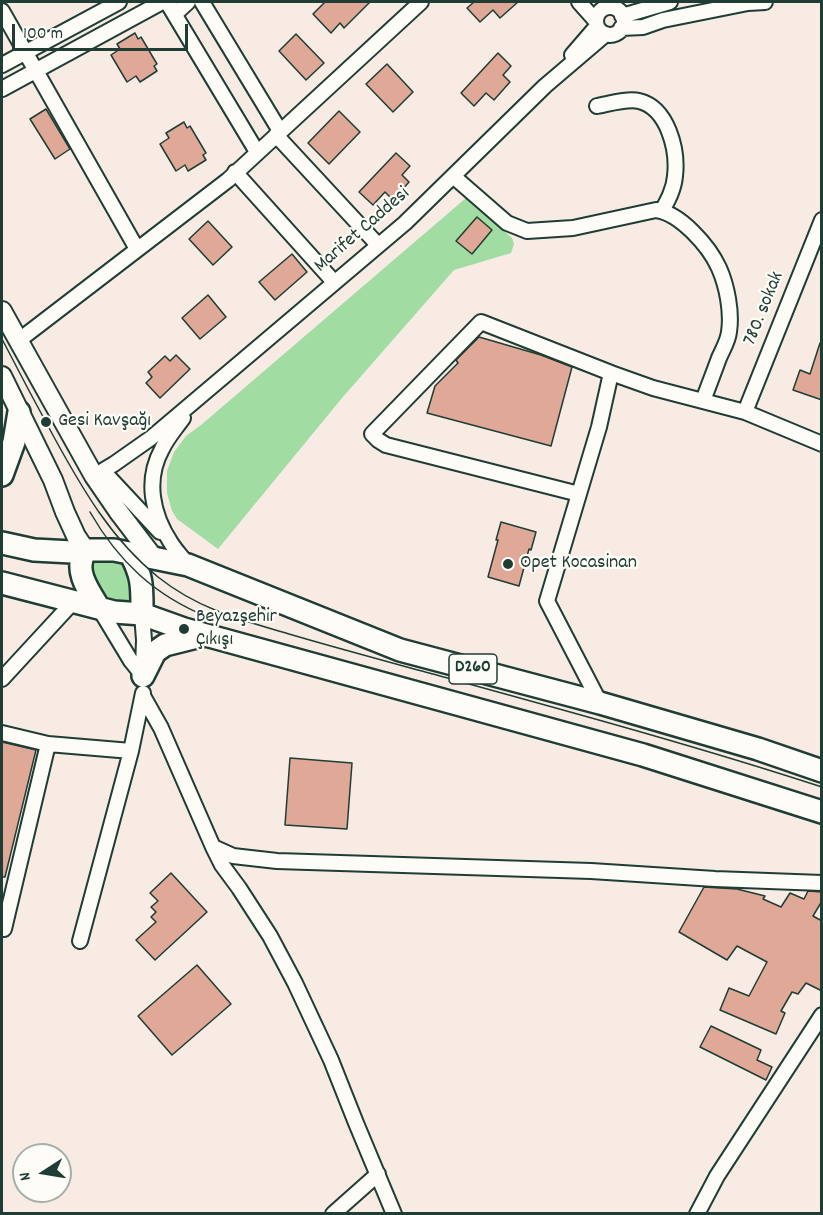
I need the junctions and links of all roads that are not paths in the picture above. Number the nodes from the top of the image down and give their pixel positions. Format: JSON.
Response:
{"nodes":[{"id":1,"x":119,"y":2,"type":"edge"},
{"id":2,"x":162,"y":2,"type":"edge"},
{"id":3,"x":188,"y":2,"type":"edge"},
{"id":4,"x":202,"y":2,"type":"edge"},
{"id":5,"x":420,"y":2,"type":"edge"},
{"id":6,"x":579,"y":2,"type":"edge"},
{"id":7,"x":646,"y":2,"type":"edge"},
{"id":8,"x":670,"y":2,"type":"edge"},
{"id":9,"x":765,"y":2,"type":"edge"},
{"id":10,"x":171,"y":8,"type":"edge"},
{"id":11,"x":2,"y":11,"type":"edge"},
{"id":12,"x":615,"y":14,"type":"edge"},
{"id":13,"x":600,"y":27,"type":"junction"},
{"id":14,"x":25,"y":52,"type":"junction"},
{"id":15,"x":2,"y":65,"type":"edge"},
{"id":16,"x":35,"y":70,"type":"junction"},
{"id":17,"x":2,"y":89,"type":"edge"},
{"id":18,"x":597,"y":106,"type":"dead end"},
{"id":19,"x":278,"y":133,"type":"junction"},
{"id":20,"x":257,"y":152,"type":"junction"},
{"id":21,"x":235,"y":172,"type":"junction"},
{"id":22,"x":453,"y":176,"type":"junction"},
{"id":23,"x":662,"y":211,"type":"junction"},
{"id":24,"x":822,"y":220,"type":"edge"},
{"id":25,"x":378,"y":244,"type":"junction"},
{"id":26,"x":137,"y":249,"type":"junction"},
{"id":27,"x":334,"y":282,"type":"junction"},
{"id":28,"x":2,"y":311,"type":"edge"},
{"id":29,"x":18,"y":340,"type":"junction"},
{"id":30,"x":611,"y":373,"type":"junction"},
{"id":31,"x":2,"y":380,"type":"edge"},
{"id":32,"x":199,"y":397,"type":"junction"},
{"id":33,"x":703,"y":402,"type":"junction"},
{"id":34,"x":19,"y":412,"type":"junction"},
{"id":35,"x":745,"y":412,"type":"junction"},
{"id":36,"x":822,"y":444,"type":"edge"},
{"id":37,"x":98,"y":473,"type":"junction"},
{"id":38,"x":2,"y":475,"type":"edge"},
{"id":39,"x":579,"y":494,"type":"junction"},
{"id":40,"x":170,"y":542,"type":"junction"},
{"id":41,"x":2,"y":543,"type":"edge"},
{"id":42,"x":80,"y":552,"type":"junction"},
{"id":43,"x":130,"y":552,"type":"junction"},
{"id":44,"x":153,"y":557,"type":"junction"},
{"id":45,"x":188,"y":565,"type":"junction"},
{"id":46,"x":2,"y":583,"type":"edge"},
{"id":47,"x":74,"y":601,"type":"junction"},
{"id":48,"x":99,"y":608,"type":"junction"},
{"id":49,"x":142,"y":614,"type":"junction"},
{"id":50,"x":206,"y":635,"type":"junction"},
{"id":51,"x":2,"y":679,"type":"edge"},
{"id":52,"x":143,"y":686,"type":"junction"},
{"id":53,"x":600,"y":703,"type":"junction"},
{"id":54,"x":2,"y":733,"type":"edge"},
{"id":55,"x":48,"y":744,"type":"junction"},
{"id":56,"x":131,"y":751,"type":"junction"},
{"id":57,"x":822,"y":771,"type":"edge"},
{"id":58,"x":822,"y":812,"type":"edge"},
{"id":59,"x":213,"y":847,"type":"junction"},
{"id":60,"x":822,"y":883,"type":"edge"},
{"id":61,"x":4,"y":929,"type":"dead end"},
{"id":62,"x":80,"y":941,"type":"dead end"},
{"id":63,"x":822,"y":1014,"type":"edge"},
{"id":64,"x":378,"y":1174,"type":"junction"},
{"id":65,"x":333,"y":1214,"type":"edge"},
{"id":66,"x":394,"y":1214,"type":"edge"},
{"id":67,"x":697,"y":1214,"type":"edge"}],
"edges":[{"from":1,"to":14,"type":"street"},
{"from":2,"to":16,"type":"street"},
{"from":3,"to":10,"type":"street"},
{"from":4,"to":19,"type":"street"},
{"from":5,"to":19,"type":"street"},
{"from":6,"to":13,"type":"street"},
{"from":7,"to":12,"type":"street"},
{"from":8,"to":12,"type":"street"},
{"from":9,"to":12,"type":"street"},
{"from":10,"to":20,"type":"street"},
{"from":11,"to":14,"type":"street"},
{"from":12,"to":13,"type":"street"},
{"from":12,"to":13,"type":"street"},
{"from":13,"to":22,"type":"street","name":"Marifet Caddesi"},
{"from":14,"to":15,"type":"street"},
{"from":14,"to":16,"type":"street"},
{"from":16,"to":17,"type":"street"},
{"from":16,"to":26,"type":"street"},
{"from":18,"to":23,"type":"street"},
{"from":19,"to":20,"type":"street"},
{"from":19,"to":25,"type":"street"},
{"from":20,"to":21,"type":"street"},
{"from":21,"to":26,"type":"street"},
{"from":21,"to":27,"type":"street"},
{"from":22,"to":23,"type":"street"},
{"from":22,"to":25,"type":"street","name":"Marifet Caddesi"},
{"from":23,"to":33,"type":"street"},
{"from":24,"to":35,"type":"street","name":"780. sokak"},
{"from":25,"to":27,"type":"street","name":"Marifet Caddesi"},
{"from":26,"to":29,"type":"street"},
{"from":27,"to":32,"type":"street","name":"Marifet Caddesi"},
{"from":28,"to":29,"type":"main road"},
{"from":29,"to":37,"type":"main road"},
{"from":30,"to":33,"type":"street"},
{"from":30,"to":39,"type":"street"},
{"from":30,"to":39,"type":"street"},
{"from":31,"to":34,"type":"main road"},
{"from":32,"to":37,"type":"street"},
{"from":32,"to":40,"type":"street"},
{"from":33,"to":35,"type":"street"},
{"from":34,"to":38,"type":"highway"},
{"from":34,"to":42,"type":"main road"},
{"from":35,"to":36,"type":"street"},
{"from":37,"to":40,"type":"street"},
{"from":37,"to":44,"type":"main road"},
{"from":39,"to":53,"type":"street"},
{"from":40,"to":45,"type":"street"},
{"from":41,"to":42,"type":"highway"},
{"from":42,"to":43,"type":"highway"},
{"from":42,"to":48,"type":"highway"},
{"from":43,"to":44,"type":"highway","number":"D260"},
{"from":43,"to":49,"type":"highway"},
{"from":44,"to":45,"type":"highway","number":"D260"},
{"from":45,"to":53,"type":"highway","number":"D260"},
{"from":46,"to":47,"type":"highway"},
{"from":47,"to":48,"type":"highway"},
{"from":47,"to":51,"type":"street"},
{"from":48,"to":49,"type":"highway"},
{"from":48,"to":52,"type":"street"},
{"from":49,"to":50,"type":"highway","number":"D260"},
{"from":49,"to":52,"type":"street"},
{"from":50,"to":52,"type":"highway"},
{"from":50,"to":58,"type":"highway","number":"D260"},
{"from":52,"to":56,"type":"street"},
{"from":52,"to":59,"type":"street"},
{"from":53,"to":57,"type":"highway","number":"D260"},
{"from":54,"to":55,"type":"street"},
{"from":55,"to":56,"type":"street"},
{"from":55,"to":61,"type":"street"},
{"from":56,"to":62,"type":"street"},
{"from":59,"to":60,"type":"street"},
{"from":59,"to":64,"type":"street"},
{"from":63,"to":67,"type":"street"},
{"from":64,"to":65,"type":"street"},
{"from":64,"to":66,"type":"street"}]}
